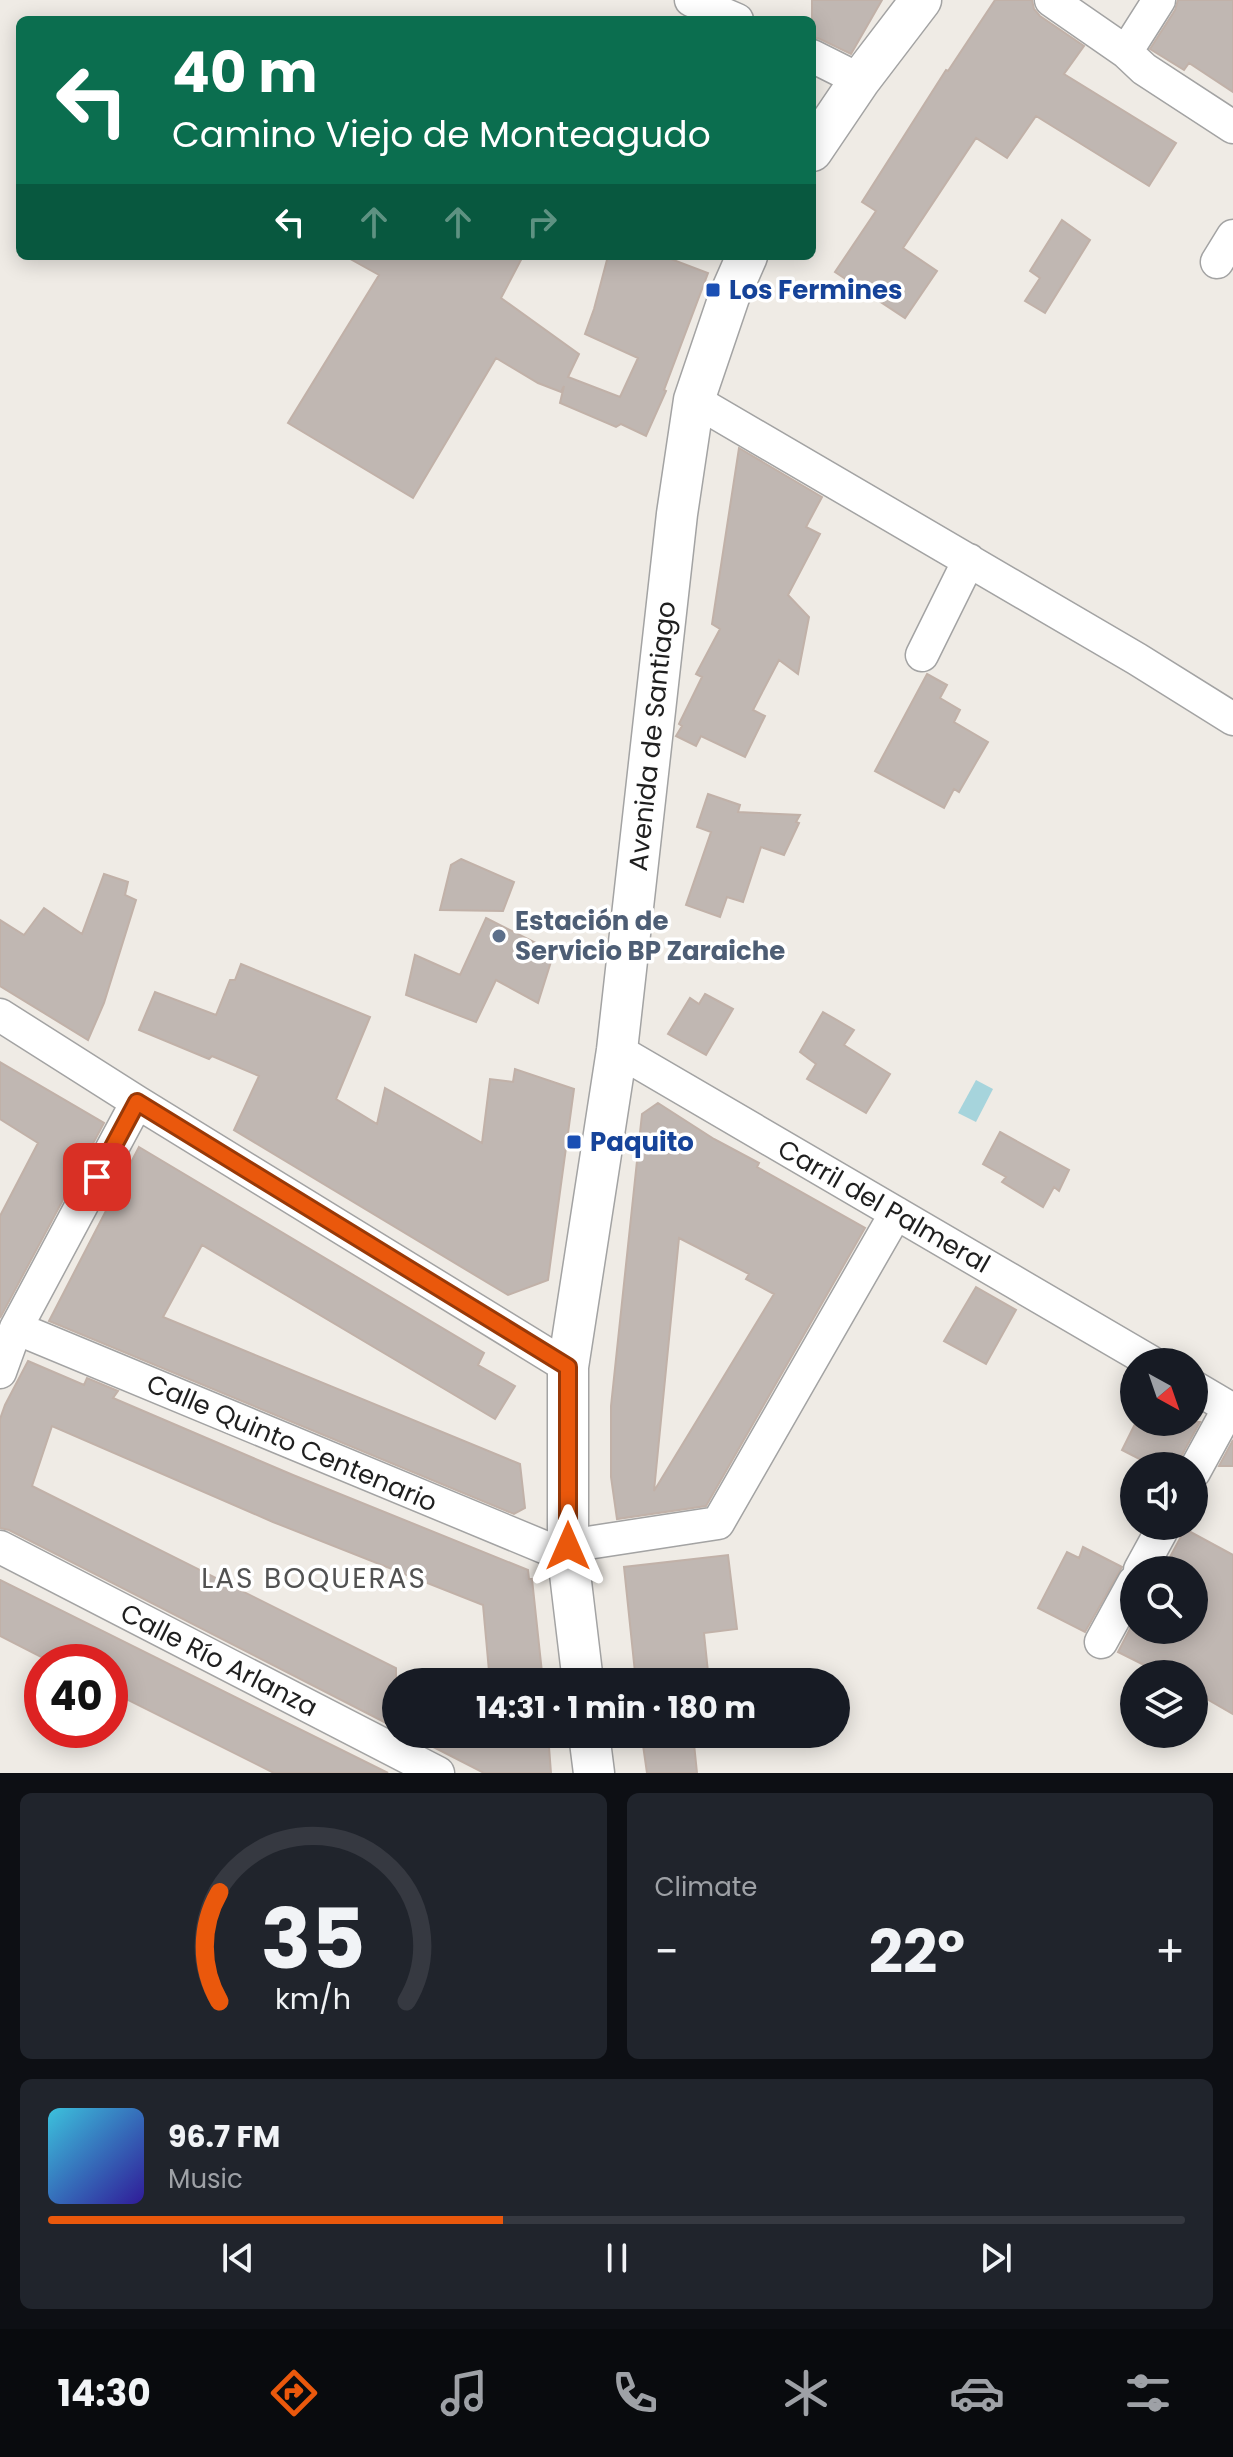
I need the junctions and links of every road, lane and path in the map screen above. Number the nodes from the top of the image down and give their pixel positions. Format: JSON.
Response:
{"nodes":[{"id":1,"x":691,"y":0,"type":"edge"},
{"id":2,"x":921,"y":0,"type":"edge"},
{"id":3,"x":1051,"y":0,"type":"edge"},
{"id":4,"x":1159,"y":0,"type":"edge"},
{"id":5,"x":729,"y":16,"type":"edge"},
{"id":6,"x":1126,"y":52,"type":"junction"},
{"id":7,"x":816,"y":58,"type":"edge"},
{"id":8,"x":860,"y":80,"type":"junction"},
{"id":9,"x":1233,"y":127,"type":"edge"},
{"id":10,"x":816,"y":145,"type":"edge"},
{"id":11,"x":745,"y":260,"type":"edge"},
{"id":12,"x":694,"y":400,"type":"junction"},
{"id":13,"x":969,"y":560,"type":"junction"},
{"id":14,"x":922,"y":655,"type":"dead end"},
{"id":15,"x":1233,"y":719,"type":"edge"},
{"id":16,"x":0,"y":1015,"type":"edge"},
{"id":17,"x":617,"y":1050,"type":"junction"},
{"id":18,"x":137,"y":1102,"type":"junction"},
{"id":19,"x":896,"y":1213,"type":"junction"},
{"id":20,"x":16,"y":1328,"type":"junction"},
{"id":21,"x":1127,"y":1348,"type":"edge"},
{"id":22,"x":568,"y":1367,"type":"junction"},
{"id":23,"x":0,"y":1372,"type":"edge"},
{"id":24,"x":1208,"y":1395,"type":"edge"},
{"id":25,"x":1231,"y":1409,"type":"edge"},
{"id":26,"x":1206,"y":1452,"type":"edge"},
{"id":27,"x":0,"y":1547,"type":"edge"},
{"id":28,"x":568,"y":1552,"type":"junction"},
{"id":29,"x":1120,"y":1607,"type":"edge"},
{"id":30,"x":1101,"y":1642,"type":"dead end"},
{"id":31,"x":581,"y":1668,"type":"edge"},
{"id":32,"x":591,"y":1748,"type":"edge"},
{"id":33,"x":438,"y":1773,"type":"edge"},
{"id":34,"x":594,"y":1773,"type":"edge"}],
"edges":[{"from":1,"to":5,"type":"street"},
{"from":2,"to":8,"type":"street"},
{"from":3,"to":6,"type":"street"},
{"from":4,"to":6,"type":"street"},
{"from":6,"to":9,"type":"street"},
{"from":7,"to":8,"type":"street"},
{"from":8,"to":10,"type":"street"},
{"from":11,"to":12,"type":"street","name":"Avenida de Santiago"},
{"from":12,"to":13,"type":"street"},
{"from":12,"to":17,"type":"street","name":"Avenida de Santiago"},
{"from":13,"to":14,"type":"street"},
{"from":13,"to":15,"type":"street"},
{"from":16,"to":18,"type":"street"},
{"from":17,"to":19,"type":"street","name":"Carril del Palmeral"},
{"from":17,"to":22,"type":"street","name":"Avenida de Santiago"},
{"from":18,"to":20,"type":"street"},
{"from":18,"to":22,"type":"street"},
{"from":19,"to":21,"type":"street","name":"Carril del Palmeral"},
{"from":19,"to":28,"type":"street"},
{"from":20,"to":23,"type":"street"},
{"from":20,"to":28,"type":"street","name":"Calle Quinto Centenario"},
{"from":22,"to":28,"type":"street","name":"Avenida de Santiago"},
{"from":24,"to":25,"type":"street"},
{"from":25,"to":26,"type":"street"},
{"from":27,"to":33,"type":"street","name":"Calle Río Arlanza"},
{"from":28,"to":31,"type":"street","name":"Avenida de Santiago"},
{"from":29,"to":30,"type":"street"},
{"from":32,"to":34,"type":"street"}]}
